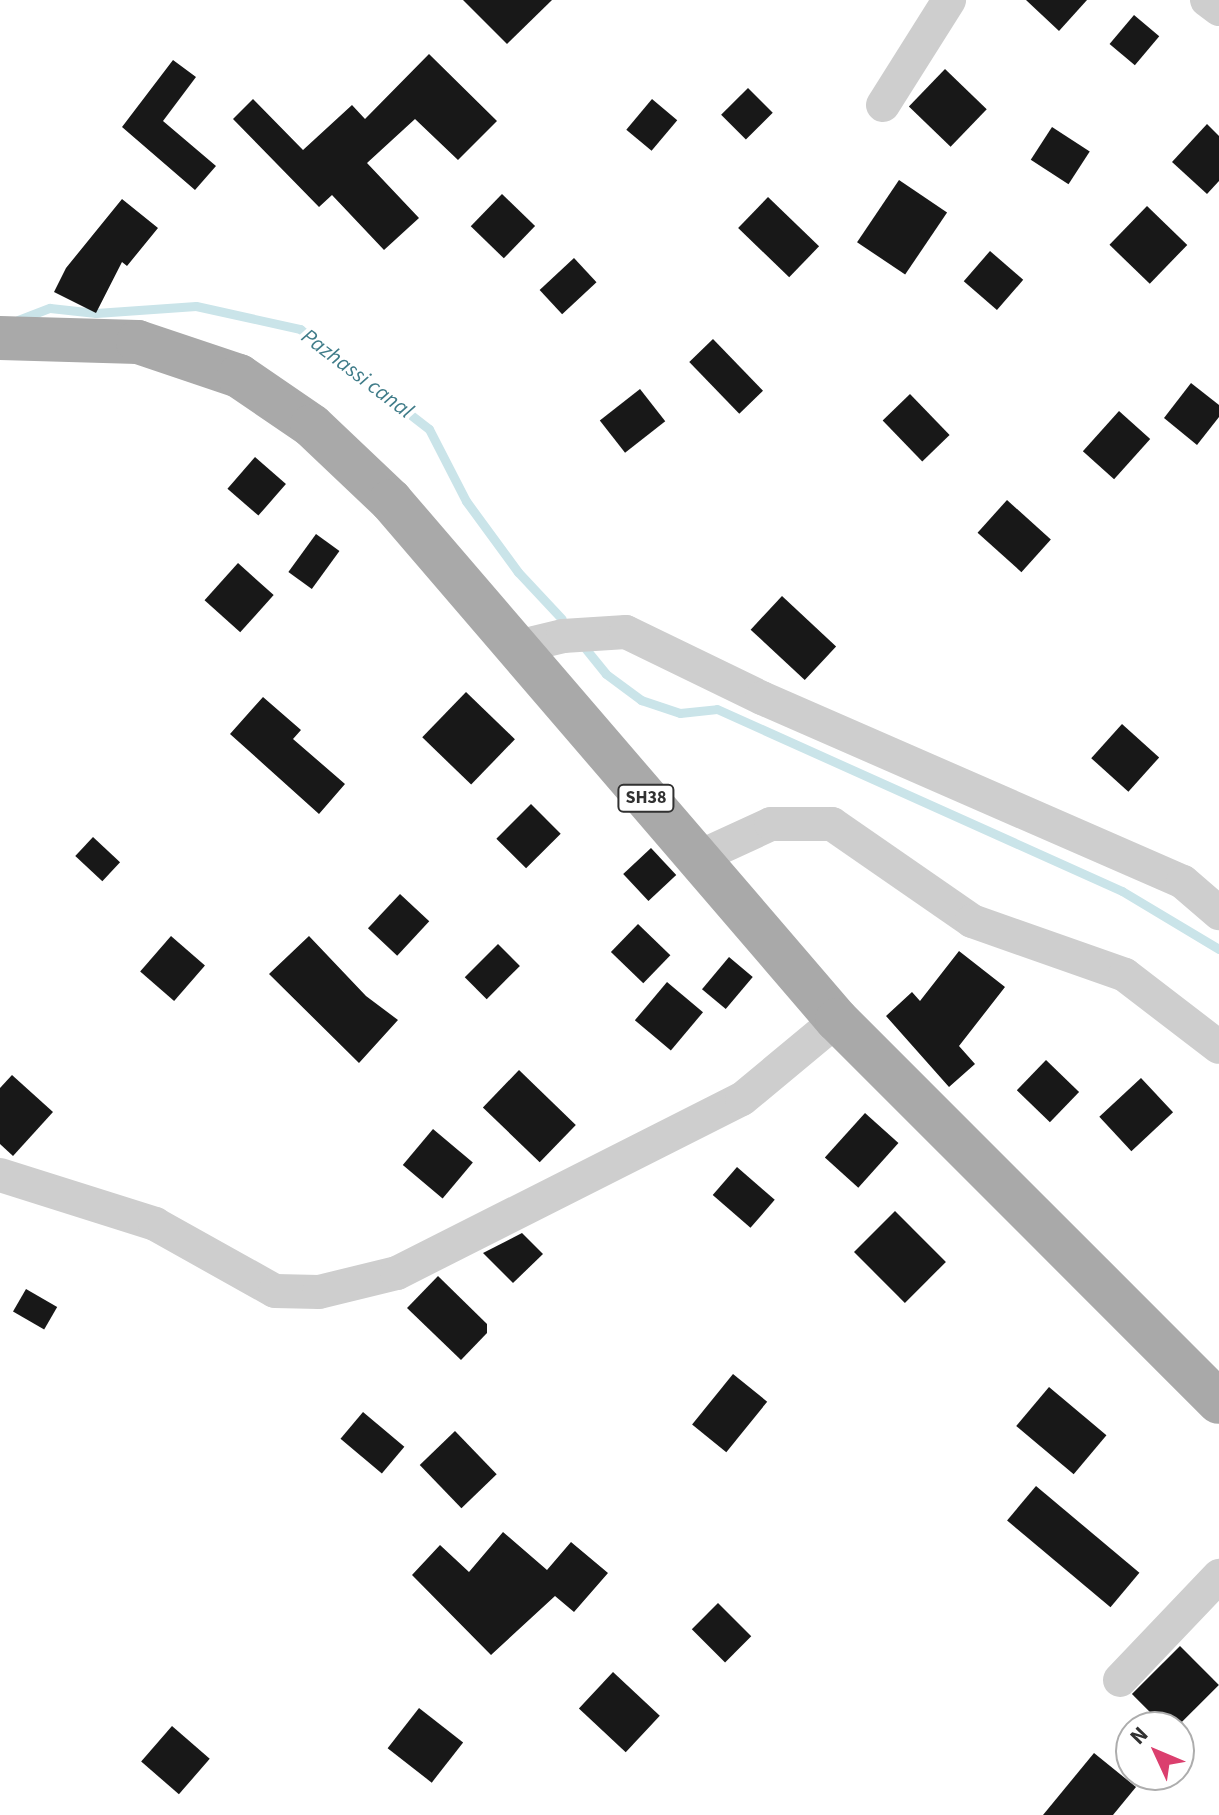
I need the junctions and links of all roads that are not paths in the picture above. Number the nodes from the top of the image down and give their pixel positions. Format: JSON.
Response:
{"nodes":[{"id":1,"x":949,"y":0,"type":"edge"},
{"id":2,"x":1207,"y":0,"type":"edge"},
{"id":3,"x":1219,"y":9,"type":"edge"},
{"id":4,"x":883,"y":105,"type":"dead end"},
{"id":5,"x":0,"y":338,"type":"edge"},
{"id":6,"x":517,"y":647,"type":"junction"},
{"id":7,"x":697,"y":858,"type":"junction"},
{"id":8,"x":1219,"y":913,"type":"edge"},
{"id":9,"x":837,"y":1020,"type":"junction"},
{"id":10,"x":1219,"y":1047,"type":"edge"},
{"id":11,"x":0,"y":1175,"type":"edge"},
{"id":12,"x":1219,"y":1402,"type":"edge"},
{"id":13,"x":1219,"y":1576,"type":"edge"},
{"id":14,"x":1120,"y":1680,"type":"dead end"}],
"edges":[{"from":1,"to":4,"type":"street"},
{"from":2,"to":3,"type":"street"},
{"from":5,"to":6,"type":"main road","number":"SH38"},
{"from":6,"to":7,"type":"main road","number":"SH38"},
{"from":6,"to":8,"type":"street"},
{"from":7,"to":9,"type":"main road","number":"SH38"},
{"from":7,"to":10,"type":"street"},
{"from":9,"to":11,"type":"street"},
{"from":9,"to":12,"type":"main road","number":"SH38"},
{"from":13,"to":14,"type":"street"}]}
